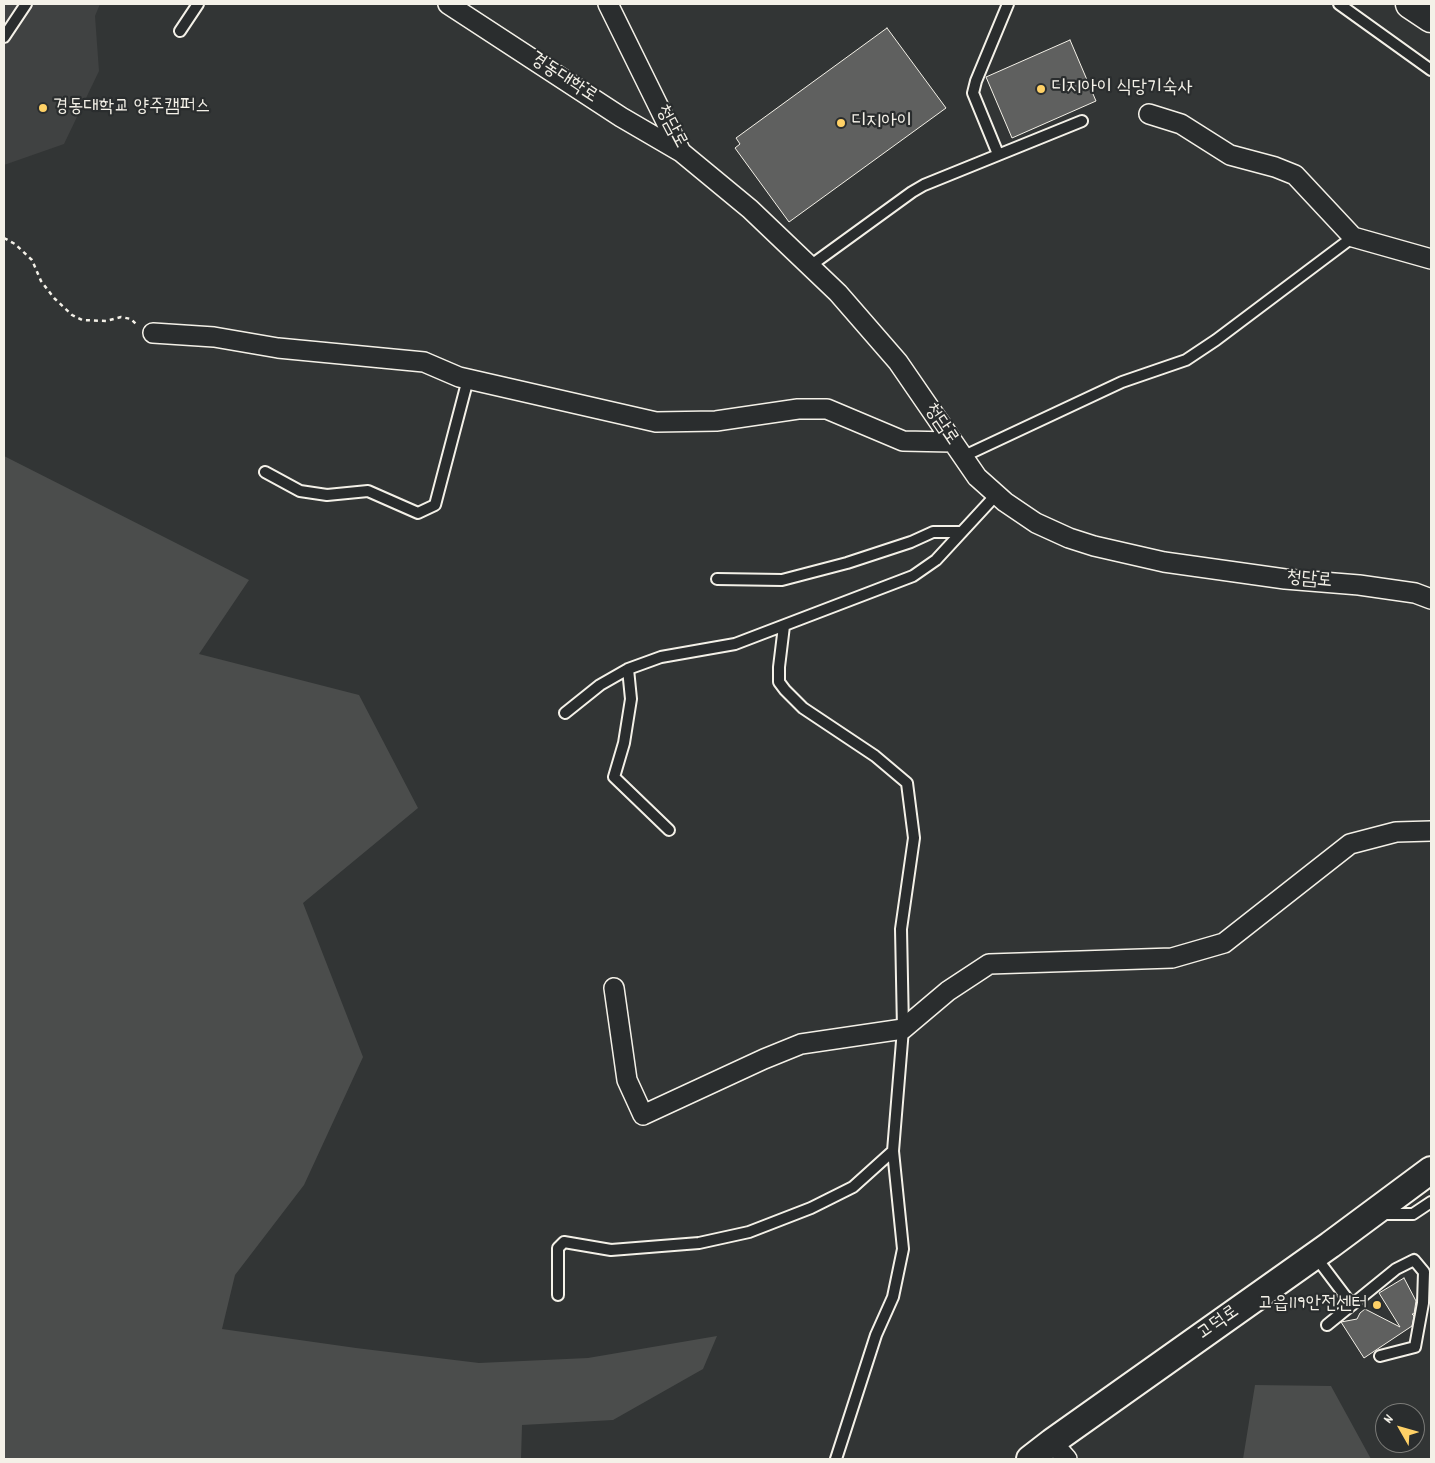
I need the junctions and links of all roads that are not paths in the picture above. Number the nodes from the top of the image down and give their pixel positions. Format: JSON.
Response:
{"nodes":[{"id":1,"x":26,"y":4,"type":"edge"},
{"id":2,"x":198,"y":4,"type":"edge"},
{"id":3,"x":448,"y":4,"type":"edge"},
{"id":4,"x":608,"y":4,"type":"edge"},
{"id":5,"x":1008,"y":4,"type":"edge"},
{"id":6,"x":1339,"y":4,"type":"edge"},
{"id":7,"x":1410,"y":4,"type":"edge"},
{"id":8,"x":1431,"y":18,"type":"edge"},
{"id":9,"x":180,"y":31,"type":"dead end"},
{"id":10,"x":4,"y":37,"type":"edge"},
{"id":11,"x":1431,"y":70,"type":"edge"},
{"id":12,"x":1149,"y":114,"type":"dead end"},
{"id":13,"x":1082,"y":121,"type":"dead end"},
{"id":14,"x":680,"y":152,"type":"junction"},
{"id":15,"x":998,"y":154,"type":"junction"},
{"id":16,"x":1353,"y":237,"type":"junction"},
{"id":17,"x":1431,"y":259,"type":"edge"},
{"id":18,"x":810,"y":266,"type":"junction"},
{"id":19,"x":153,"y":333,"type":"road end"},
{"id":20,"x":468,"y":379,"type":"junction"},
{"id":21,"x":957,"y":449,"type":"junction"},
{"id":22,"x":265,"y":472,"type":"dead end"},
{"id":23,"x":996,"y":495,"type":"junction"},
{"id":24,"x":962,"y":532,"type":"junction"},
{"id":25,"x":717,"y":579,"type":"dead end"},
{"id":26,"x":1431,"y":599,"type":"edge"},
{"id":27,"x":784,"y":626,"type":"junction"},
{"id":28,"x":628,"y":669,"type":"junction"},
{"id":29,"x":565,"y":713,"type":"dead end"},
{"id":30,"x":669,"y":830,"type":"dead end"},
{"id":31,"x":1431,"y":831,"type":"edge"},
{"id":32,"x":614,"y":988,"type":"dead end"},
{"id":33,"x":903,"y":1029,"type":"junction"},
{"id":34,"x":893,"y":1152,"type":"junction"},
{"id":35,"x":1431,"y":1170,"type":"edge"},
{"id":36,"x":1431,"y":1202,"type":"edge"},
{"id":37,"x":1372,"y":1214,"type":"junction"},
{"id":38,"x":1315,"y":1256,"type":"junction"},
{"id":39,"x":558,"y":1295,"type":"dead end"},
{"id":40,"x":1352,"y":1305,"type":"junction"},
{"id":41,"x":1327,"y":1325,"type":"dead end"},
{"id":42,"x":1380,"y":1356,"type":"dead end"},
{"id":43,"x":1060,"y":1450,"type":"edge"},
{"id":44,"x":836,"y":1459,"type":"edge"},
{"id":45,"x":1030,"y":1459,"type":"edge"}],
"edges":[{"from":1,"to":10,"type":"lane"},
{"from":2,"to":9,"type":"lane"},
{"from":3,"to":14,"type":"street","name":"경동대학로"},
{"from":4,"to":14,"type":"street","name":"청담로"},
{"from":5,"to":15,"type":"lane"},
{"from":6,"to":11,"type":"lane"},
{"from":7,"to":8,"type":"highway"},
{"from":12,"to":16,"type":"street"},
{"from":13,"to":15,"type":"lane"},
{"from":14,"to":18,"type":"street","name":"청담로"},
{"from":15,"to":18,"type":"lane"},
{"from":16,"to":17,"type":"street"},
{"from":16,"to":21,"type":"lane"},
{"from":18,"to":21,"type":"street","name":"청담로"},
{"from":19,"to":20,"type":"street"},
{"from":20,"to":21,"type":"street"},
{"from":20,"to":22,"type":"lane"},
{"from":21,"to":23,"type":"street","name":"청담로"},
{"from":23,"to":24,"type":"lane"},
{"from":23,"to":26,"type":"street","name":"청담로"},
{"from":24,"to":25,"type":"lane"},
{"from":24,"to":27,"type":"lane"},
{"from":27,"to":28,"type":"lane"},
{"from":27,"to":33,"type":"lane"},
{"from":28,"to":29,"type":"lane"},
{"from":28,"to":30,"type":"lane"},
{"from":31,"to":33,"type":"street"},
{"from":32,"to":33,"type":"street"},
{"from":33,"to":34,"type":"lane"},
{"from":34,"to":39,"type":"lane"},
{"from":34,"to":44,"type":"lane"},
{"from":35,"to":37,"type":"main road","name":"고덕로"},
{"from":36,"to":37,"type":"lane"},
{"from":37,"to":38,"type":"main road","name":"고덕로"},
{"from":38,"to":40,"type":"lane"},
{"from":38,"to":43,"type":"main road","name":"고덕로"},
{"from":40,"to":41,"type":"lane"},
{"from":40,"to":42,"type":"lane"},
{"from":43,"to":45,"type":"main road","name":"고덕로"}]}
